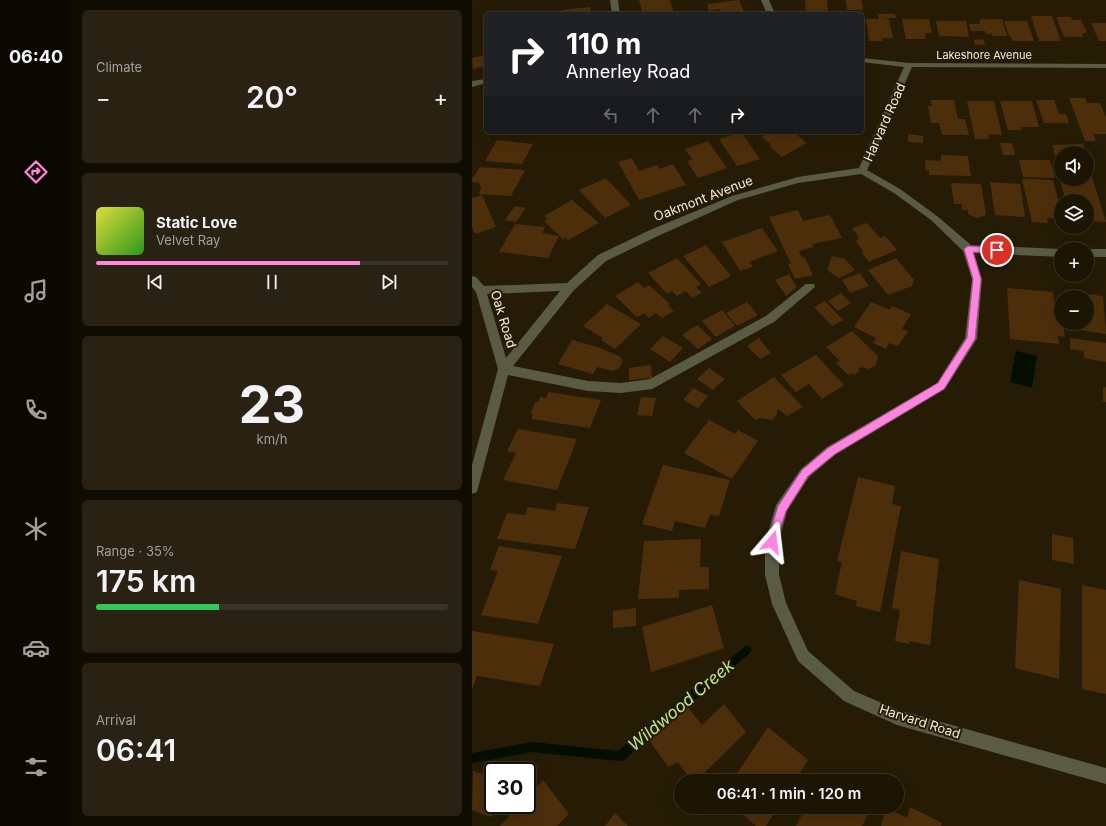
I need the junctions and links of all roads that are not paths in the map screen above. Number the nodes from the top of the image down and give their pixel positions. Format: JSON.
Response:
{"nodes":[{"id":1,"x":614,"y":0,"type":"edge"},
{"id":2,"x":765,"y":0,"type":"edge"},
{"id":3,"x":616,"y":12,"type":"edge"},
{"id":4,"x":770,"y":12,"type":"edge"},
{"id":5,"x":864,"y":60,"type":"edge"},
{"id":6,"x":909,"y":65,"type":"junction"},
{"id":7,"x":1106,"y":66,"type":"edge"},
{"id":8,"x":484,"y":81,"type":"edge"},
{"id":9,"x":472,"y":84,"type":"edge"},
{"id":10,"x":862,"y":171,"type":"junction"},
{"id":11,"x":968,"y":249,"type":"junction"},
{"id":12,"x":1054,"y":253,"type":"edge"},
{"id":13,"x":1094,"y":253,"type":"edge"},
{"id":14,"x":1106,"y":253,"type":"edge"},
{"id":15,"x":472,"y":280,"type":"edge"},
{"id":16,"x":570,"y":287,"type":"junction"},
{"id":17,"x":810,"y":287,"type":"dead end"},
{"id":18,"x":481,"y":290,"type":"junction"},
{"id":19,"x":504,"y":369,"type":"junction"},
{"id":20,"x":472,"y":488,"type":"edge"},
{"id":21,"x":1106,"y":776,"type":"edge"}],
"edges":[{"from":1,"to":3,"type":"street"},
{"from":2,"to":4,"type":"street"},
{"from":5,"to":6,"type":"street","name":"Lakeshore Avenue"},
{"from":6,"to":7,"type":"street","name":"Lakeshore Avenue"},
{"from":6,"to":10,"type":"street","name":"Harvard Road"},
{"from":8,"to":9,"type":"street"},
{"from":10,"to":11,"type":"street","name":"Harvard Road"},
{"from":10,"to":16,"type":"street","name":"Oakmont Avenue"},
{"from":11,"to":12,"type":"street"},
{"from":11,"to":21,"type":"street","name":"Harvard Road"},
{"from":13,"to":14,"type":"street"},
{"from":15,"to":18,"type":"street","name":"Oak Road"},
{"from":16,"to":18,"type":"street"},
{"from":16,"to":19,"type":"street","name":"Oakmont Avenue"},
{"from":17,"to":19,"type":"street"},
{"from":18,"to":19,"type":"street","name":"Oak Road"},
{"from":19,"to":20,"type":"street","name":"Oakmont Avenue"}]}
